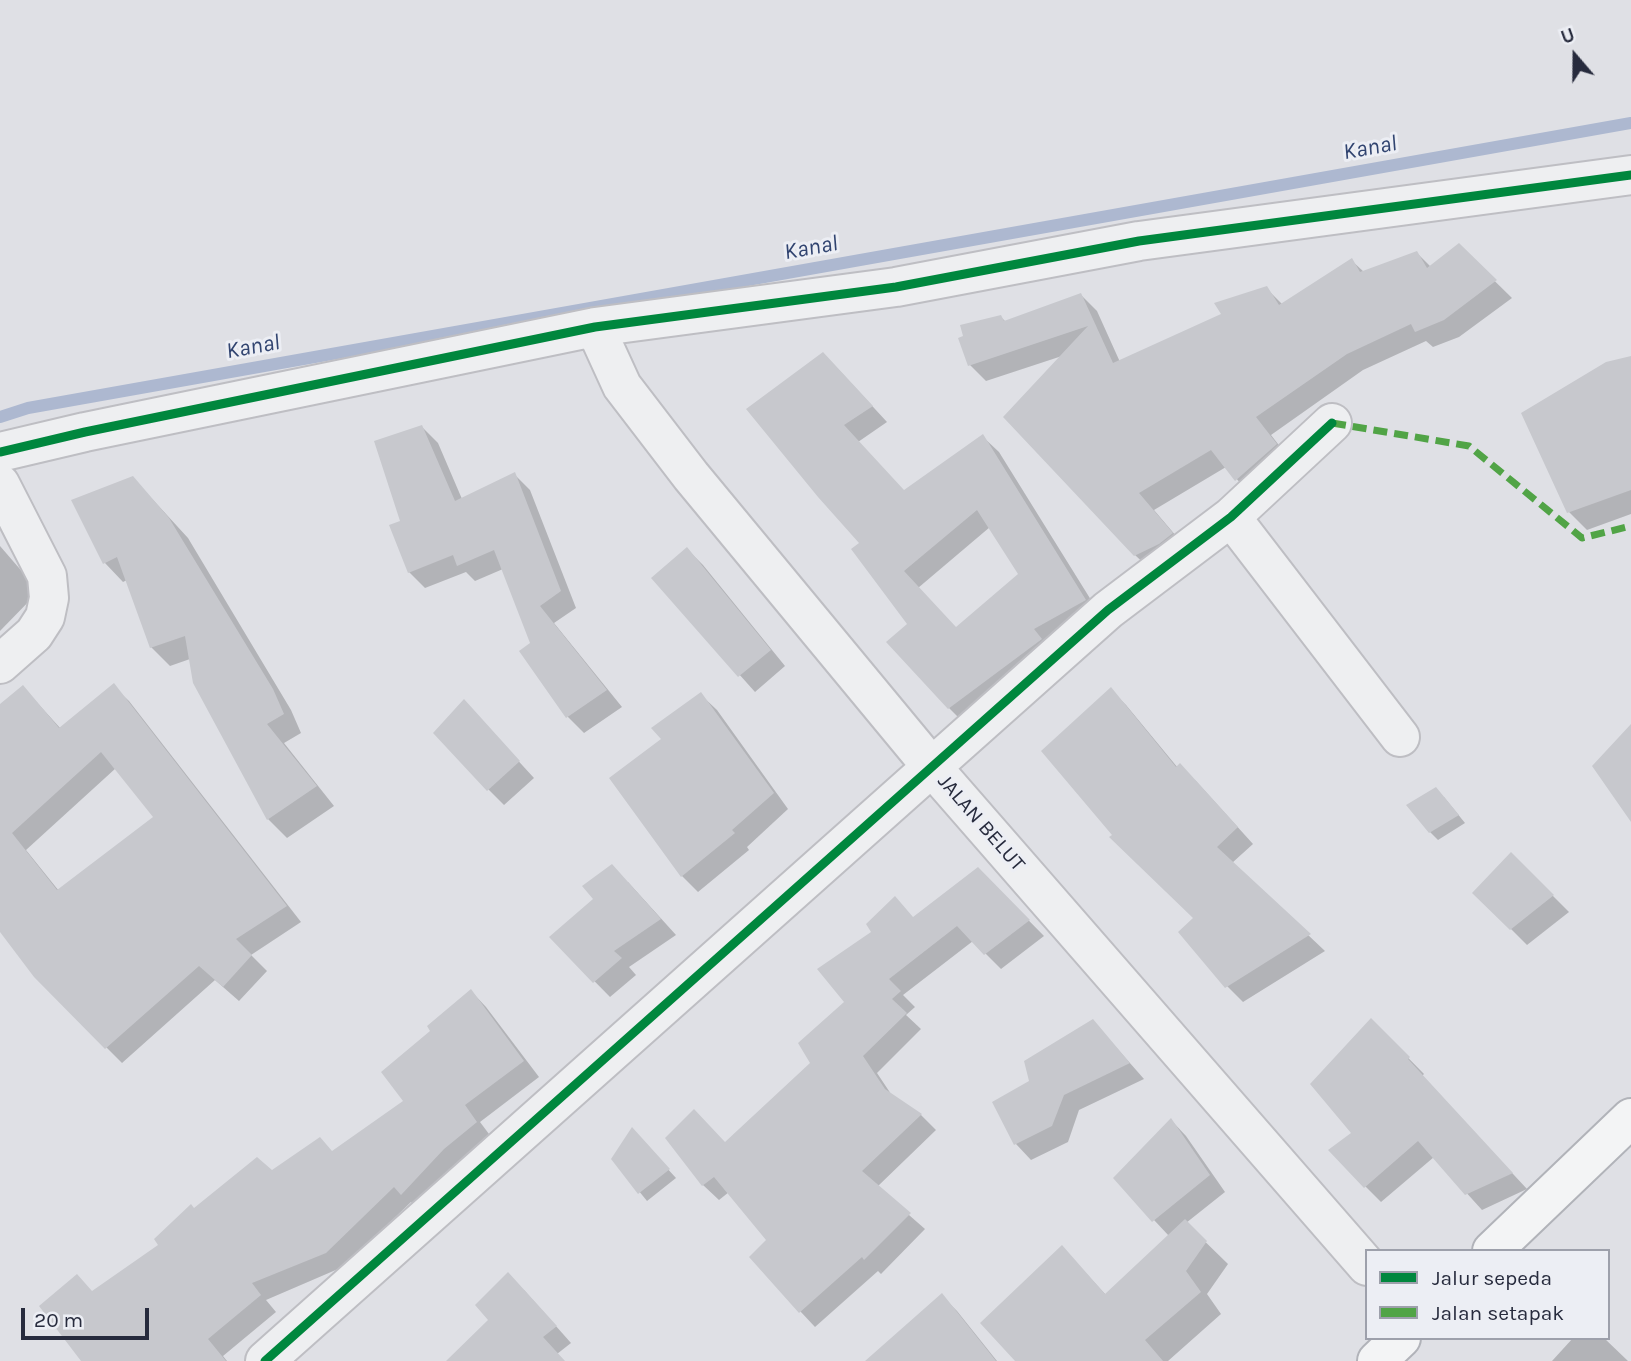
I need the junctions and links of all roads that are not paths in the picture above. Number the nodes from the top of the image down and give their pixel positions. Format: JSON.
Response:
{"nodes":[{"id":1,"x":1631,"y":175,"type":"edge"},
{"id":2,"x":595,"y":327,"type":"junction"},
{"id":3,"x":1332,"y":423,"type":"dead end"},
{"id":4,"x":0,"y":452,"type":"edge"},
{"id":5,"x":0,"y":484,"type":"edge"},
{"id":6,"x":1231,"y":517,"type":"junction"},
{"id":7,"x":0,"y":664,"type":"edge"},
{"id":8,"x":1400,"y":737,"type":"dead end"},
{"id":9,"x":931,"y":765,"type":"junction"},
{"id":10,"x":1631,"y":1118,"type":"edge"},
{"id":11,"x":1494,"y":1249,"type":"edge"},
{"id":12,"x":1365,"y":1264,"type":"edge"},
{"id":13,"x":1399,"y":1340,"type":"edge"},
{"id":14,"x":265,"y":1361,"type":"edge"},
{"id":15,"x":1377,"y":1361,"type":"edge"}],
"edges":[{"from":1,"to":2,"type":"street"},
{"from":2,"to":4,"type":"street"},
{"from":2,"to":9,"type":"street","name":"JALAN BELUT"},
{"from":3,"to":6,"type":"street"},
{"from":5,"to":7,"type":"street"},
{"from":6,"to":8,"type":"street"},
{"from":6,"to":9,"type":"street"},
{"from":9,"to":12,"type":"street","name":"JALAN BELUT"},
{"from":9,"to":14,"type":"street"},
{"from":10,"to":11,"type":"highway"},
{"from":13,"to":15,"type":"highway"}]}
